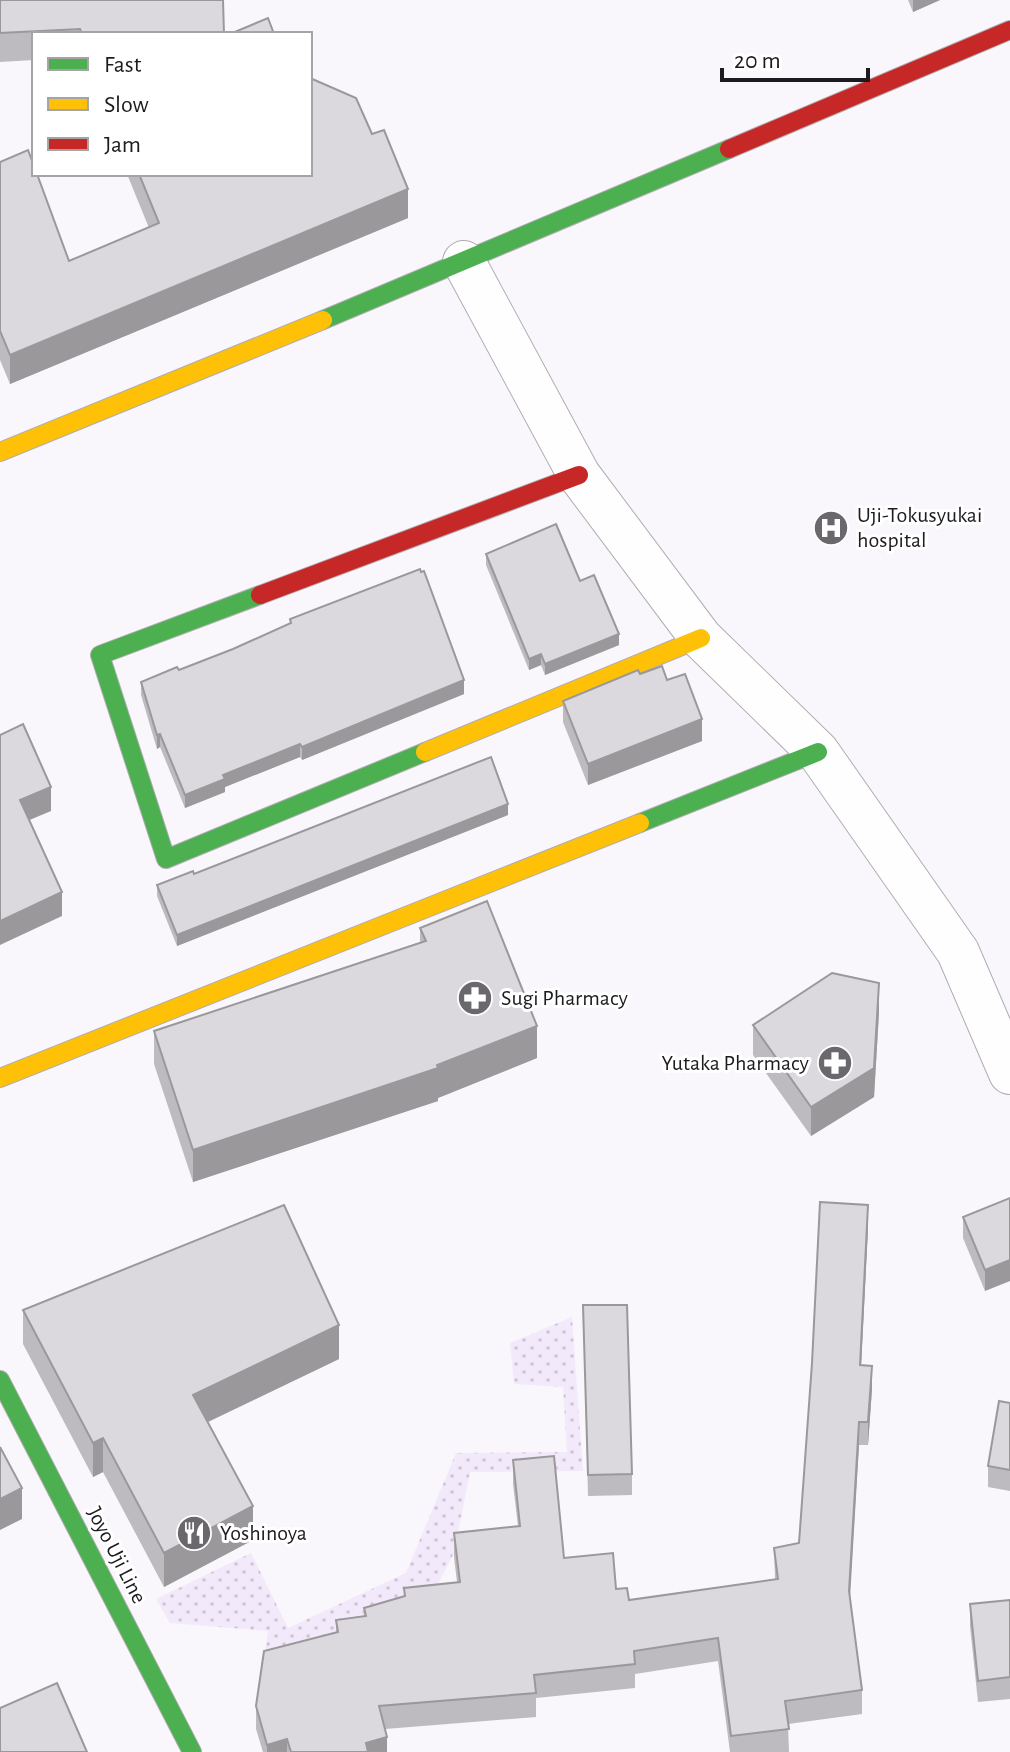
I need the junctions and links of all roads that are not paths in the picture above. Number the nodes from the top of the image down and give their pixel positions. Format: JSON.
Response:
{"nodes":[{"id":1,"x":1010,"y":30,"type":"edge"},
{"id":2,"x":464,"y":262,"type":"junction"},
{"id":3,"x":0,"y":452,"type":"edge"},
{"id":4,"x":579,"y":475,"type":"junction"},
{"id":5,"x":701,"y":638,"type":"junction"},
{"id":6,"x":818,"y":752,"type":"junction"},
{"id":7,"x":1010,"y":1073,"type":"edge"},
{"id":8,"x":0,"y":1078,"type":"edge"},
{"id":9,"x":0,"y":1380,"type":"edge"},
{"id":10,"x":192,"y":1752,"type":"edge"}],
"edges":[{"from":1,"to":2,"type":"street"},
{"from":2,"to":3,"type":"street"},
{"from":2,"to":4,"type":"street"},
{"from":4,"to":5,"type":"street"},
{"from":4,"to":5,"type":"street"},
{"from":5,"to":6,"type":"street"},
{"from":6,"to":7,"type":"street"},
{"from":6,"to":8,"type":"street"},
{"from":9,"to":10,"type":"street","name":"Joyo Uji Line"}]}
